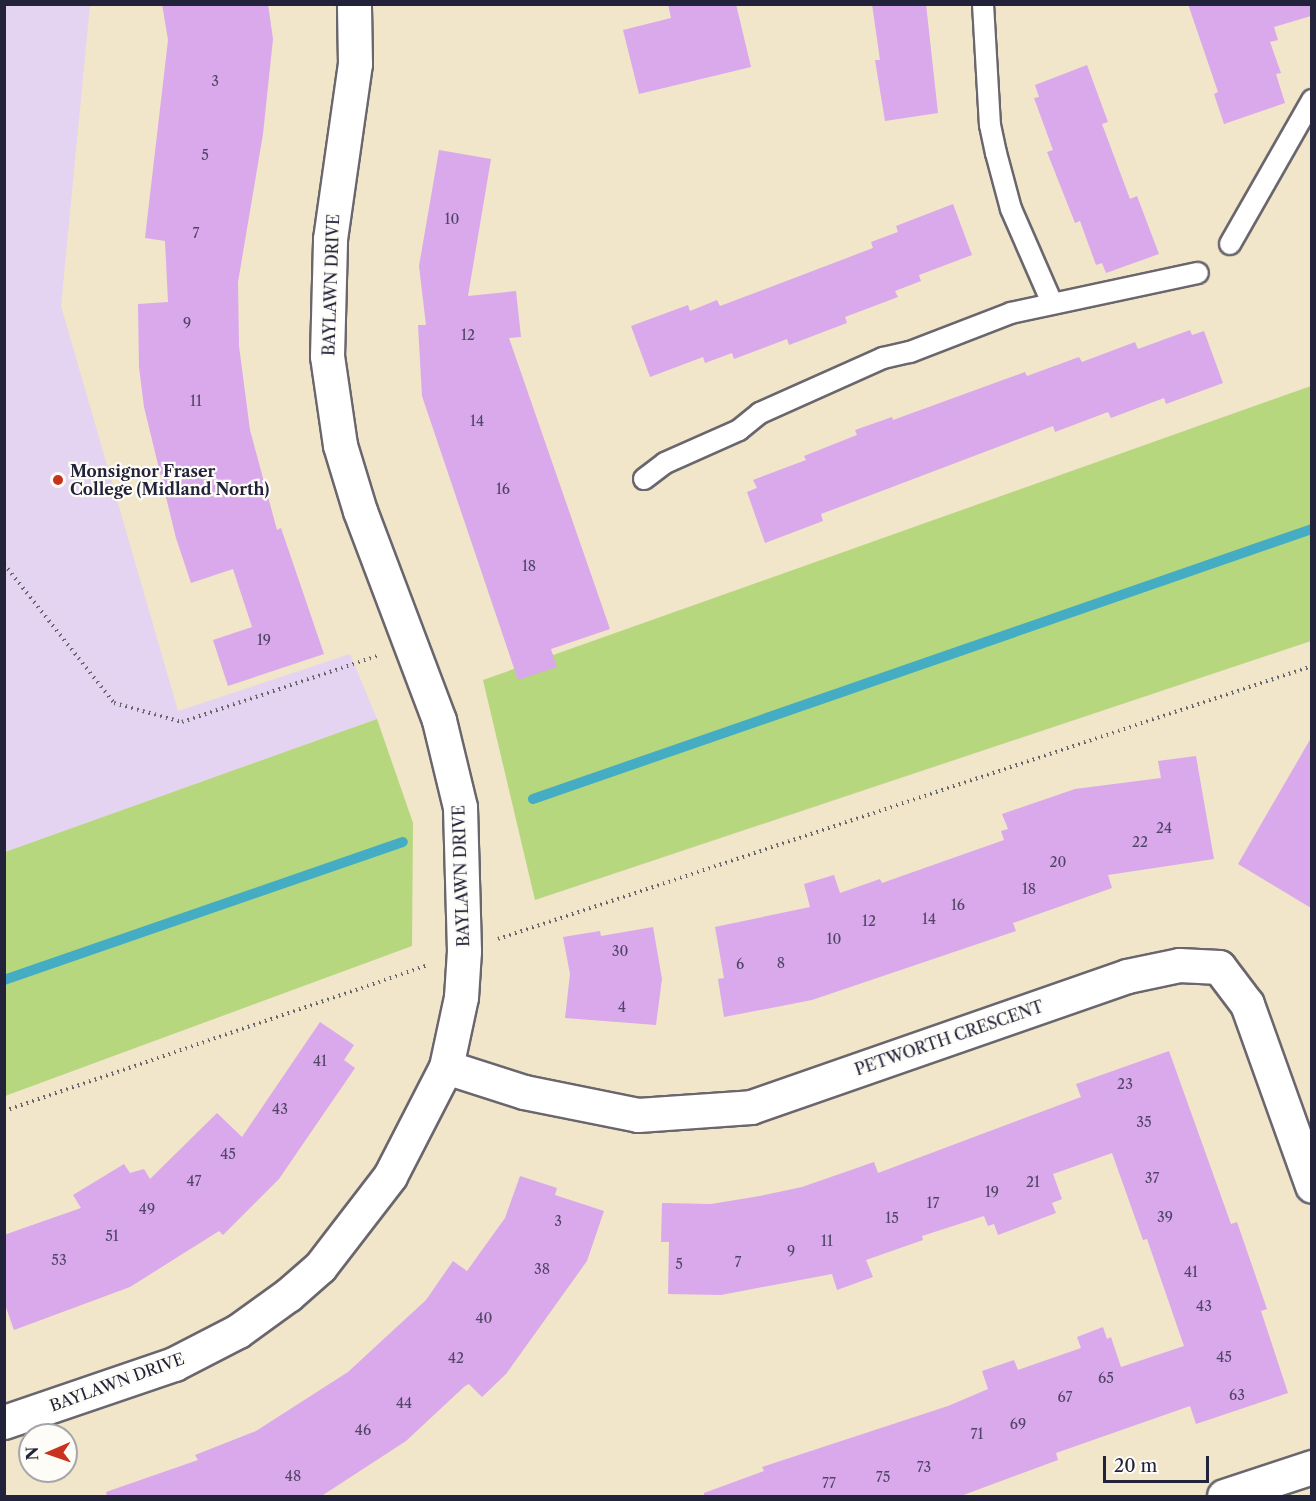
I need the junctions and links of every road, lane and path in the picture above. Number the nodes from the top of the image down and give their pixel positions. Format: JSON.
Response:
{"nodes":[{"id":1,"x":354,"y":4,"type":"edge"},
{"id":2,"x":983,"y":4,"type":"edge"},
{"id":3,"x":1311,"y":100,"type":"edge"},
{"id":4,"x":1230,"y":244,"type":"dead end"},
{"id":5,"x":1198,"y":273,"type":"dead end"},
{"id":6,"x":1052,"y":303,"type":"junction"},
{"id":7,"x":644,"y":479,"type":"dead end"},
{"id":8,"x":4,"y":564,"type":"edge"},
{"id":9,"x":412,"y":643,"type":"junction"},
{"id":10,"x":1311,"y":666,"type":"edge"},
{"id":11,"x":464,"y":951,"type":"junction"},
{"id":12,"x":446,"y":1067,"type":"junction"},
{"id":13,"x":4,"y":1111,"type":"edge"},
{"id":14,"x":1311,"y":1186,"type":"edge"},
{"id":15,"x":4,"y":1422,"type":"edge"},
{"id":16,"x":1311,"y":1467,"type":"edge"},
{"id":17,"x":1224,"y":1497,"type":"edge"}],
"edges":[{"from":1,"to":9,"type":"street","name":"BAYLAWN DRIVE"},
{"from":2,"to":6,"type":"lane"},
{"from":3,"to":4,"type":"lane"},
{"from":5,"to":6,"type":"lane"},
{"from":6,"to":7,"type":"lane"},
{"from":8,"to":9,"type":"path"},
{"from":9,"to":11,"type":"street","name":"BAYLAWN DRIVE"},
{"from":10,"to":11,"type":"path"},
{"from":11,"to":12,"type":"street","name":"BAYLAWN DRIVE"},
{"from":11,"to":13,"type":"path"},
{"from":12,"to":14,"type":"street","name":"PETWORTH CRESCENT"},
{"from":12,"to":15,"type":"street","name":"BAYLAWN DRIVE"},
{"from":16,"to":17,"type":"street"}]}
